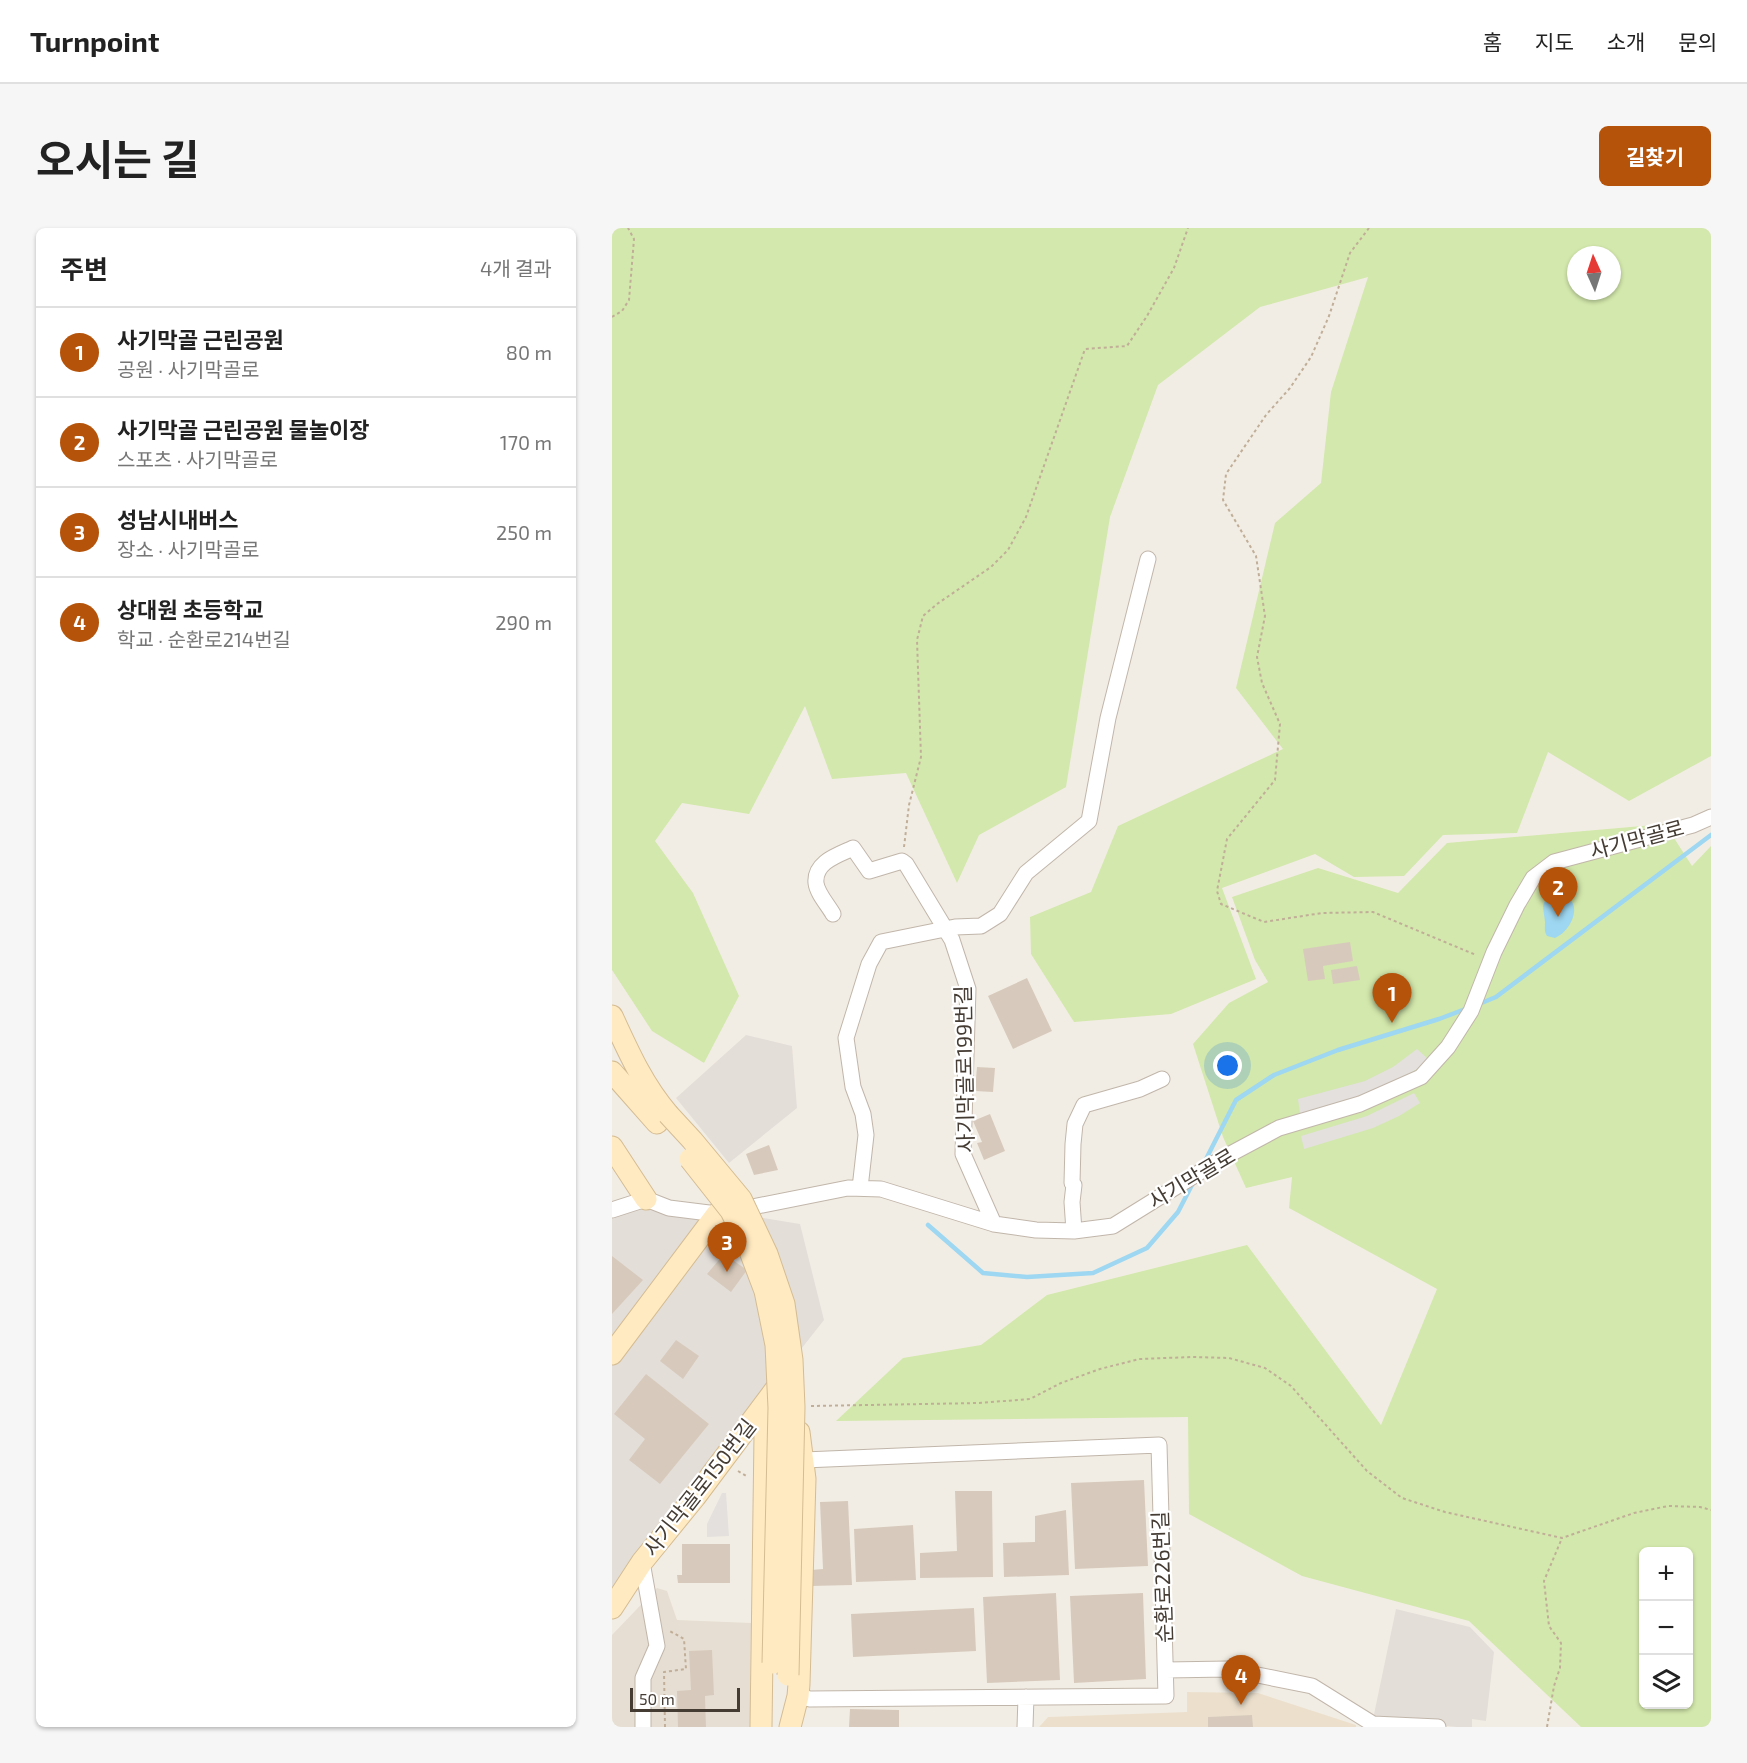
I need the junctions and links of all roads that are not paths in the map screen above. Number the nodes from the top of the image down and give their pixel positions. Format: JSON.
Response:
{"nodes":[{"id":1,"x":1148,"y":559,"type":"dead end"},
{"id":2,"x":1711,"y":817,"type":"edge"},
{"id":3,"x":832,"y":914,"type":"dead end"},
{"id":4,"x":950,"y":928,"type":"junction"},
{"id":5,"x":612,"y":1016,"type":"edge"},
{"id":6,"x":612,"y":1072,"type":"edge"},
{"id":7,"x":1162,"y":1079,"type":"dead end"},
{"id":8,"x":662,"y":1119,"type":"junction"},
{"id":9,"x":612,"y":1147,"type":"edge"},
{"id":10,"x":860,"y":1188,"type":"junction"},
{"id":11,"x":646,"y":1198,"type":"junction"},
{"id":12,"x":742,"y":1208,"type":"junction"},
{"id":13,"x":612,"y":1210,"type":"edge"},
{"id":14,"x":717,"y":1214,"type":"junction"},
{"id":15,"x":994,"y":1224,"type":"junction"},
{"id":16,"x":1074,"y":1231,"type":"junction"},
{"id":17,"x":612,"y":1354,"type":"edge"},
{"id":18,"x":790,"y":1370,"type":"junction"},
{"id":19,"x":804,"y":1460,"type":"junction"},
{"id":20,"x":642,"y":1562,"type":"junction"},
{"id":21,"x":612,"y":1608,"type":"edge"},
{"id":22,"x":1166,"y":1670,"type":"junction"},
{"id":23,"x":780,"y":1675,"type":"junction"},
{"id":24,"x":798,"y":1696,"type":"junction"},
{"id":25,"x":1026,"y":1697,"type":"junction"},
{"id":26,"x":643,"y":1727,"type":"edge"},
{"id":27,"x":760,"y":1727,"type":"edge"},
{"id":28,"x":772,"y":1727,"type":"edge"},
{"id":29,"x":788,"y":1727,"type":"edge"},
{"id":30,"x":1025,"y":1727,"type":"edge"},
{"id":31,"x":1438,"y":1727,"type":"edge"}],
"edges":[{"from":1,"to":4,"type":"street"},
{"from":2,"to":16,"type":"street","name":"사기막골로"},
{"from":3,"to":4,"type":"street","name":"사기막골로199번길"},
{"from":4,"to":10,"type":"street"},
{"from":4,"to":15,"type":"street","name":"사기막골로199번길"},
{"from":5,"to":8,"type":"main road"},
{"from":6,"to":8,"type":"main road"},
{"from":7,"to":16,"type":"street"},
{"from":8,"to":23,"type":"main road","bridge":true},
{"from":9,"to":11,"type":"main road"},
{"from":10,"to":12,"type":"street","name":"사기막골로"},
{"from":10,"to":15,"type":"street","name":"사기막골로"},
{"from":11,"to":13,"type":"street"},
{"from":11,"to":14,"type":"street"},
{"from":12,"to":14,"type":"street","name":"사기막골로"},
{"from":12,"to":18,"type":"main road"},
{"from":14,"to":17,"type":"main road"},
{"from":15,"to":16,"type":"street","name":"사기막골로"},
{"from":18,"to":19,"type":"main road"},
{"from":18,"to":20,"type":"main road","name":"사기막골로150번길"},
{"from":18,"to":27,"type":"main road"},
{"from":19,"to":22,"type":"street","name":"순환로226번길"},
{"from":19,"to":24,"type":"main road"},
{"from":20,"to":21,"type":"main road","name":"사기막골로150번길"},
{"from":20,"to":26,"type":"street"},
{"from":22,"to":25,"type":"street","name":"순환로226번길"},
{"from":22,"to":31,"type":"street"},
{"from":23,"to":28,"type":"main road"},
{"from":23,"to":29,"type":"main road"},
{"from":24,"to":25,"type":"street","name":"순환로226번길"},
{"from":24,"to":29,"type":"main road"},
{"from":25,"to":30,"type":"street"}]}
